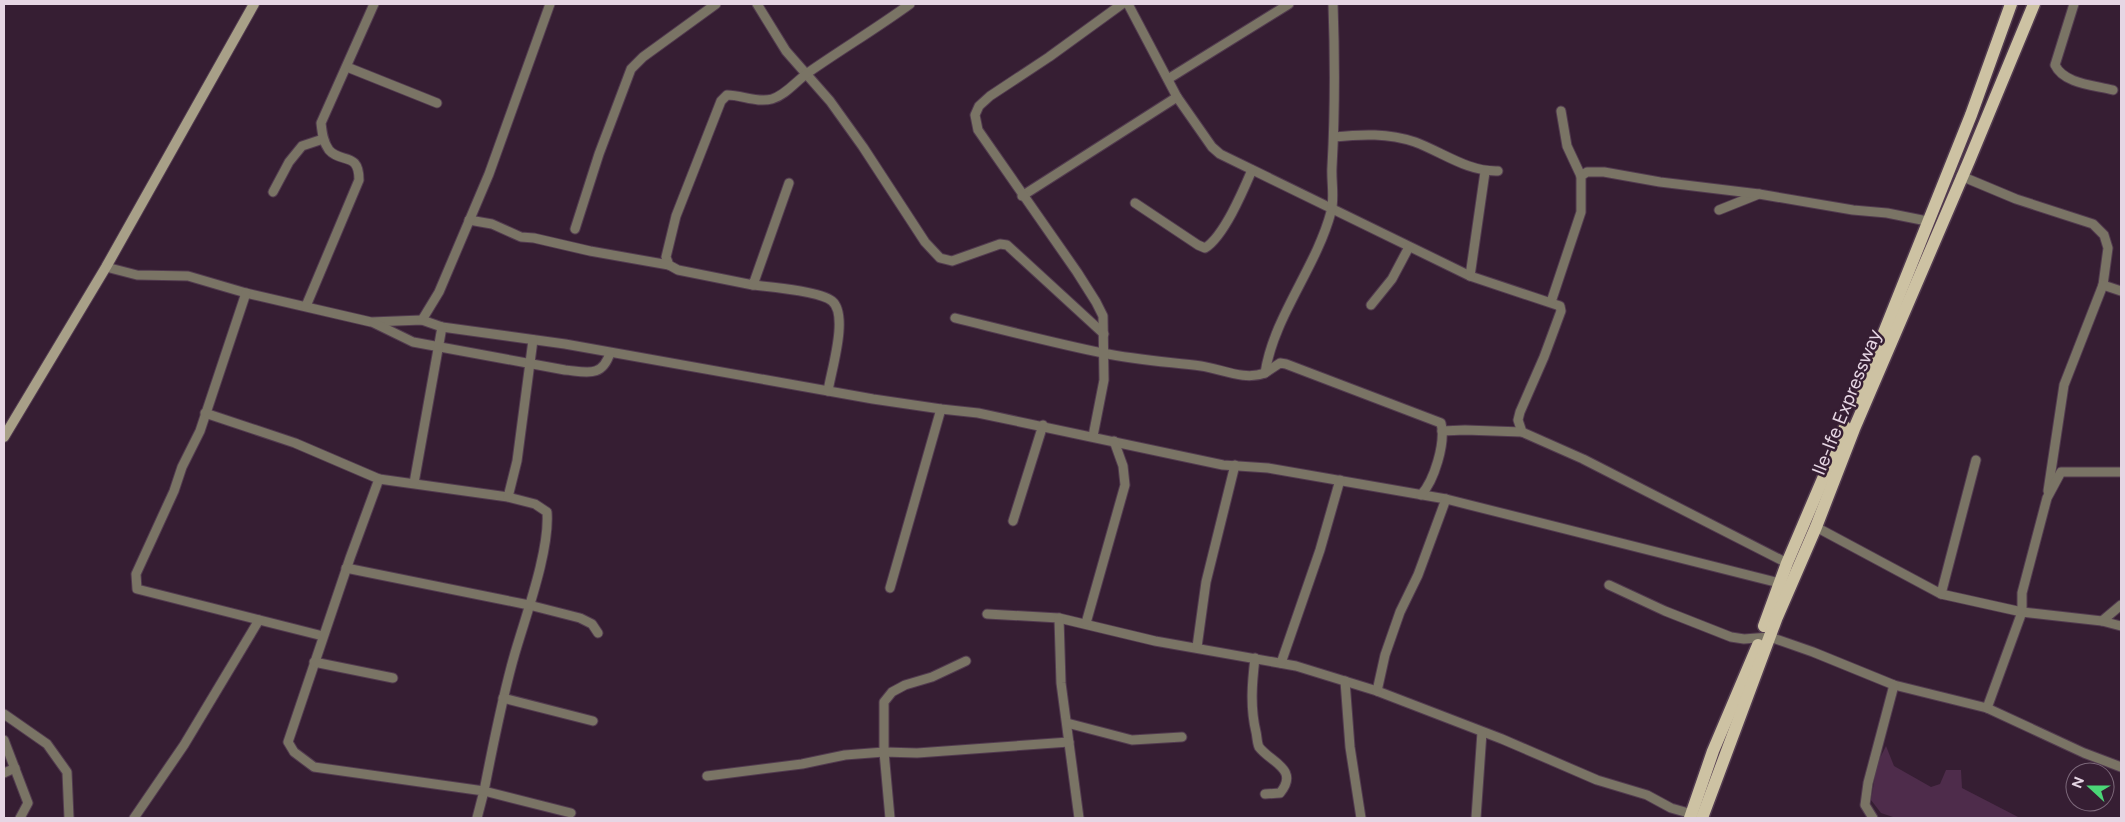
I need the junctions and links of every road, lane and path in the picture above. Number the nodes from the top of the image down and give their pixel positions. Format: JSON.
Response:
{"nodes":[{"id":1,"x":254,"y":4,"type":"edge"},
{"id":2,"x":374,"y":4,"type":"edge"},
{"id":3,"x":550,"y":4,"type":"edge"},
{"id":4,"x":716,"y":4,"type":"edge"},
{"id":5,"x":757,"y":4,"type":"edge"},
{"id":6,"x":910,"y":4,"type":"edge"},
{"id":7,"x":1122,"y":4,"type":"edge"},
{"id":8,"x":1128,"y":4,"type":"edge"},
{"id":9,"x":1289,"y":4,"type":"edge"},
{"id":10,"x":1333,"y":4,"type":"edge"},
{"id":11,"x":2011,"y":4,"type":"edge"},
{"id":12,"x":2034,"y":4,"type":"edge"},
{"id":13,"x":2074,"y":4,"type":"edge"},
{"id":14,"x":346,"y":67,"type":"junction"},
{"id":15,"x":807,"y":74,"type":"junction"},
{"id":16,"x":1168,"y":79,"type":"junction"},
{"id":17,"x":2113,"y":90,"type":"dead end"},
{"id":18,"x":1178,"y":97,"type":"junction"},
{"id":19,"x":437,"y":104,"type":"dead end"},
{"id":20,"x":1561,"y":111,"type":"dead end"},
{"id":21,"x":1970,"y":115,"type":"junction"},
{"id":22,"x":1984,"y":121,"type":"junction"},
{"id":23,"x":1334,"y":137,"type":"junction"},
{"id":24,"x":324,"y":139,"type":"junction"},
{"id":25,"x":1954,"y":155,"type":"junction"},
{"id":26,"x":1969,"y":161,"type":"junction"},
{"id":27,"x":1252,"y":170,"type":"junction"},
{"id":28,"x":1485,"y":172,"type":"junction"},
{"id":29,"x":1498,"y":172,"type":"dead end"},
{"id":30,"x":1581,"y":176,"type":"junction"},
{"id":31,"x":1961,"y":176,"type":"junction"},
{"id":32,"x":789,"y":183,"type":"dead end"},
{"id":33,"x":273,"y":192,"type":"dead end"},
{"id":34,"x":1759,"y":194,"type":"junction"},
{"id":35,"x":1022,"y":196,"type":"junction"},
{"id":36,"x":1136,"y":204,"type":"dead end"},
{"id":37,"x":1332,"y":210,"type":"junction"},
{"id":38,"x":1719,"y":210,"type":"dead end"},
{"id":39,"x":469,"y":220,"type":"junction"},
{"id":40,"x":1927,"y":221,"type":"junction"},
{"id":41,"x":575,"y":229,"type":"dead end"},
{"id":42,"x":1409,"y":247,"type":"junction"},
{"id":43,"x":669,"y":265,"type":"junction"},
{"id":44,"x":106,"y":267,"type":"junction"},
{"id":45,"x":1470,"y":276,"type":"junction"},
{"id":46,"x":753,"y":285,"type":"junction"},
{"id":47,"x":2103,"y":285,"type":"junction"},
{"id":48,"x":2121,"y":292,"type":"edge"},
{"id":49,"x":246,"y":293,"type":"junction"},
{"id":50,"x":1550,"y":302,"type":"junction"},
{"id":51,"x":1371,"y":305,"type":"dead end"},
{"id":52,"x":306,"y":306,"type":"junction"},
{"id":53,"x":955,"y":318,"type":"dead end"},
{"id":54,"x":422,"y":320,"type":"junction"},
{"id":55,"x":371,"y":322,"type":"junction"},
{"id":56,"x":442,"y":327,"type":"junction"},
{"id":57,"x":1104,"y":334,"type":"junction"},
{"id":58,"x":534,"y":340,"type":"junction"},
{"id":59,"x":439,"y":347,"type":"junction"},
{"id":60,"x":610,"y":353,"type":"junction"},
{"id":61,"x":1103,"y":353,"type":"junction"},
{"id":62,"x":530,"y":363,"type":"junction"},
{"id":63,"x":1264,"y":373,"type":"junction"},
{"id":64,"x":828,"y":391,"type":"junction"},
{"id":65,"x":941,"y":410,"type":"junction"},
{"id":66,"x":205,"y":413,"type":"junction"},
{"id":67,"x":1043,"y":425,"type":"junction"},
{"id":68,"x":1442,"y":431,"type":"junction"},
{"id":69,"x":1522,"y":432,"type":"junction"},
{"id":70,"x":1093,"y":436,"type":"junction"},
{"id":71,"x":4,"y":437,"type":"edge"},
{"id":72,"x":1114,"y":441,"type":"junction"},
{"id":73,"x":1976,"y":460,"type":"dead end"},
{"id":74,"x":1235,"y":465,"type":"junction"},
{"id":75,"x":2121,"y":472,"type":"edge"},
{"id":76,"x":380,"y":479,"type":"junction"},
{"id":77,"x":1340,"y":480,"type":"junction"},
{"id":78,"x":414,"y":482,"type":"junction"},
{"id":79,"x":1421,"y":496,"type":"junction"},
{"id":80,"x":508,"y":497,"type":"junction"},
{"id":81,"x":2047,"y":498,"type":"junction"},
{"id":82,"x":1446,"y":499,"type":"junction"},
{"id":83,"x":1013,"y":521,"type":"dead end"},
{"id":84,"x":1816,"y":527,"type":"junction"},
{"id":85,"x":1788,"y":563,"type":"junction"},
{"id":86,"x":346,"y":568,"type":"junction"},
{"id":87,"x":1779,"y":584,"type":"junction"},
{"id":88,"x":1609,"y":586,"type":"dead end"},
{"id":89,"x":890,"y":588,"type":"dead end"},
{"id":90,"x":1941,"y":594,"type":"junction"},
{"id":91,"x":529,"y":605,"type":"junction"},
{"id":92,"x":2121,"y":605,"type":"edge"},
{"id":93,"x":2022,"y":612,"type":"junction"},
{"id":94,"x":987,"y":614,"type":"dead end"},
{"id":95,"x":1059,"y":618,"type":"junction"},
{"id":96,"x":259,"y":620,"type":"junction"},
{"id":97,"x":2102,"y":622,"type":"junction"},
{"id":98,"x":1086,"y":623,"type":"junction"},
{"id":99,"x":2121,"y":626,"type":"edge"},
{"id":100,"x":598,"y":633,"type":"dead end"},
{"id":101,"x":323,"y":636,"type":"junction"},
{"id":102,"x":1765,"y":637,"type":"junction"},
{"id":103,"x":1197,"y":647,"type":"junction"},
{"id":104,"x":1255,"y":658,"type":"junction"},
{"id":105,"x":966,"y":661,"type":"dead end"},
{"id":106,"x":314,"y":662,"type":"junction"},
{"id":107,"x":1281,"y":663,"type":"junction"},
{"id":108,"x":393,"y":678,"type":"dead end"},
{"id":109,"x":1345,"y":681,"type":"junction"},
{"id":110,"x":1894,"y":685,"type":"junction"},
{"id":111,"x":1378,"y":692,"type":"junction"},
{"id":112,"x":503,"y":698,"type":"junction"},
{"id":113,"x":1987,"y":708,"type":"junction"},
{"id":114,"x":4,"y":714,"type":"edge"},
{"id":115,"x":592,"y":721,"type":"dead end"},
{"id":116,"x":1067,"y":723,"type":"junction"},
{"id":117,"x":1482,"y":732,"type":"junction"},
{"id":118,"x":1182,"y":737,"type":"dead end"},
{"id":119,"x":4,"y":740,"type":"edge"},
{"id":120,"x":1069,"y":742,"type":"junction"},
{"id":121,"x":884,"y":752,"type":"junction"},
{"id":122,"x":2121,"y":767,"type":"edge"},
{"id":123,"x":15,"y":768,"type":"junction"},
{"id":124,"x":4,"y":773,"type":"edge"},
{"id":125,"x":708,"y":776,"type":"dead end"},
{"id":126,"x":484,"y":791,"type":"junction"},
{"id":127,"x":1266,"y":794,"type":"dead end"},
{"id":128,"x":571,"y":812,"type":"dead end"},
{"id":129,"x":1695,"y":817,"type":"edge"},
{"id":130,"x":20,"y":818,"type":"edge"},
{"id":131,"x":69,"y":818,"type":"edge"},
{"id":132,"x":134,"y":818,"type":"edge"},
{"id":133,"x":477,"y":818,"type":"edge"},
{"id":134,"x":890,"y":818,"type":"edge"},
{"id":135,"x":1079,"y":818,"type":"edge"},
{"id":136,"x":1361,"y":818,"type":"edge"},
{"id":137,"x":1476,"y":818,"type":"edge"},
{"id":138,"x":1874,"y":818,"type":"edge"}],
"edges":[{"from":1,"to":44,"type":"main road"},
{"from":2,"to":14,"type":"street"},
{"from":3,"to":39,"type":"street"},
{"from":4,"to":41,"type":"street"},
{"from":5,"to":15,"type":"street"},
{"from":6,"to":15,"type":"street"},
{"from":7,"to":35,"type":"street"},
{"from":8,"to":16,"type":"street"},
{"from":9,"to":16,"type":"street"},
{"from":10,"to":23,"type":"street"},
{"from":11,"to":21,"type":"main road","name":"Ile-Ife Expressway"},
{"from":12,"to":22,"type":"main road","name":"Ile-Ife Expressway"},
{"from":13,"to":17,"type":"street"},
{"from":14,"to":19,"type":"street"},
{"from":14,"to":24,"type":"street"},
{"from":15,"to":43,"type":"street"},
{"from":15,"to":57,"type":"street"},
{"from":16,"to":18,"type":"street"},
{"from":18,"to":27,"type":"street"},
{"from":18,"to":35,"type":"street"},
{"from":20,"to":30,"type":"street"},
{"from":21,"to":22,"type":"main road"},
{"from":21,"to":25,"type":"main road","name":"Ile-Ife Expressway"},
{"from":22,"to":26,"type":"main road","name":"Ile-Ife Expressway"},
{"from":23,"to":28,"type":"street"},
{"from":23,"to":37,"type":"street"},
{"from":24,"to":33,"type":"street"},
{"from":24,"to":52,"type":"street"},
{"from":25,"to":26,"type":"main road"},
{"from":25,"to":40,"type":"main road","name":"Ile-Ife Expressway"},
{"from":26,"to":31,"type":"main road","name":"Ile-Ife Expressway"},
{"from":27,"to":36,"type":"street"},
{"from":27,"to":37,"type":"street"},
{"from":28,"to":29,"type":"street"},
{"from":28,"to":45,"type":"street"},
{"from":30,"to":34,"type":"street"},
{"from":30,"to":50,"type":"street"},
{"from":31,"to":47,"type":"street"},
{"from":31,"to":84,"type":"main road","name":"Ile-Ife Expressway"},
{"from":32,"to":46,"type":"street"},
{"from":34,"to":38,"type":"street"},
{"from":34,"to":40,"type":"street"},
{"from":35,"to":57,"type":"street"},
{"from":37,"to":42,"type":"street"},
{"from":37,"to":63,"type":"street"},
{"from":39,"to":43,"type":"street"},
{"from":39,"to":54,"type":"street"},
{"from":40,"to":85,"type":"main road","name":"Ile-Ife Expressway"},
{"from":42,"to":45,"type":"street"},
{"from":42,"to":51,"type":"street"},
{"from":43,"to":46,"type":"street"},
{"from":44,"to":49,"type":"street"},
{"from":44,"to":71,"type":"main road"},
{"from":45,"to":50,"type":"street"},
{"from":46,"to":64,"type":"street"},
{"from":47,"to":48,"type":"street"},
{"from":47,"to":81,"type":"street"},
{"from":49,"to":52,"type":"street"},
{"from":49,"to":66,"type":"street"},
{"from":50,"to":69,"type":"street"},
{"from":52,"to":55,"type":"street"},
{"from":53,"to":61,"type":"street"},
{"from":54,"to":55,"type":"street"},
{"from":54,"to":56,"type":"street"},
{"from":55,"to":59,"type":"street"},
{"from":56,"to":58,"type":"street"},
{"from":56,"to":59,"type":"street"},
{"from":57,"to":61,"type":"street"},
{"from":58,"to":60,"type":"street"},
{"from":58,"to":62,"type":"street"},
{"from":59,"to":62,"type":"street"},
{"from":59,"to":78,"type":"street"},
{"from":60,"to":62,"type":"street"},
{"from":60,"to":64,"type":"street"},
{"from":61,"to":63,"type":"street"},
{"from":61,"to":70,"type":"street"},
{"from":62,"to":80,"type":"street"},
{"from":63,"to":68,"type":"street"},
{"from":64,"to":65,"type":"street"},
{"from":65,"to":67,"type":"street"},
{"from":65,"to":89,"type":"street"},
{"from":66,"to":76,"type":"street"},
{"from":66,"to":96,"type":"street"},
{"from":67,"to":70,"type":"street"},
{"from":67,"to":83,"type":"street"},
{"from":68,"to":69,"type":"street"},
{"from":68,"to":79,"type":"street"},
{"from":69,"to":85,"type":"street"},
{"from":70,"to":72,"type":"street"},
{"from":72,"to":74,"type":"street"},
{"from":72,"to":98,"type":"street"},
{"from":73,"to":90,"type":"street"},
{"from":74,"to":77,"type":"street"},
{"from":74,"to":103,"type":"street"},
{"from":75,"to":81,"type":"street"},
{"from":76,"to":78,"type":"street"},
{"from":76,"to":86,"type":"street"},
{"from":77,"to":79,"type":"street"},
{"from":77,"to":107,"type":"street"},
{"from":78,"to":80,"type":"street"},
{"from":79,"to":82,"type":"street"},
{"from":80,"to":91,"type":"street"},
{"from":81,"to":93,"type":"street"},
{"from":82,"to":87,"type":"street"},
{"from":82,"to":111,"type":"street"},
{"from":84,"to":90,"type":"street"},
{"from":84,"to":102,"type":"main road","name":"Ile-Ife Expressway"},
{"from":85,"to":87,"type":"main road","name":"Ile-Ife Expressway"},
{"from":86,"to":91,"type":"street"},
{"from":86,"to":101,"type":"street"},
{"from":87,"to":102,"type":"main road","name":"Ile-Ife Expressway"},
{"from":88,"to":102,"type":"street"},
{"from":90,"to":93,"type":"street"},
{"from":91,"to":100,"type":"street"},
{"from":91,"to":112,"type":"street"},
{"from":92,"to":97,"type":"street"},
{"from":93,"to":97,"type":"street"},
{"from":93,"to":113,"type":"street"},
{"from":94,"to":95,"type":"street"},
{"from":95,"to":98,"type":"street"},
{"from":95,"to":116,"type":"street"},
{"from":96,"to":101,"type":"street"},
{"from":96,"to":132,"type":"street"},
{"from":97,"to":99,"type":"street"},
{"from":98,"to":103,"type":"street"},
{"from":101,"to":106,"type":"street"},
{"from":102,"to":110,"type":"street"},
{"from":102,"to":129,"type":"main road","name":"Ile-Ife Expressway"},
{"from":103,"to":104,"type":"street"},
{"from":104,"to":107,"type":"street"},
{"from":104,"to":127,"type":"street"},
{"from":105,"to":121,"type":"street"},
{"from":106,"to":108,"type":"street"},
{"from":106,"to":126,"type":"street"},
{"from":107,"to":109,"type":"street"},
{"from":109,"to":111,"type":"street"},
{"from":109,"to":136,"type":"street"},
{"from":110,"to":113,"type":"street"},
{"from":110,"to":138,"type":"street"},
{"from":111,"to":117,"type":"street"},
{"from":112,"to":115,"type":"street"},
{"from":112,"to":126,"type":"street"},
{"from":113,"to":122,"type":"street"},
{"from":114,"to":131,"type":"street"},
{"from":116,"to":118,"type":"street"},
{"from":116,"to":120,"type":"street"},
{"from":117,"to":129,"type":"street"},
{"from":117,"to":137,"type":"street"},
{"from":119,"to":123,"type":"street"},
{"from":120,"to":121,"type":"street"},
{"from":120,"to":135,"type":"street"},
{"from":121,"to":125,"type":"street"},
{"from":121,"to":134,"type":"street"},
{"from":123,"to":124,"type":"street"},
{"from":123,"to":130,"type":"street"},
{"from":126,"to":128,"type":"street"},
{"from":126,"to":133,"type":"street"}]}
